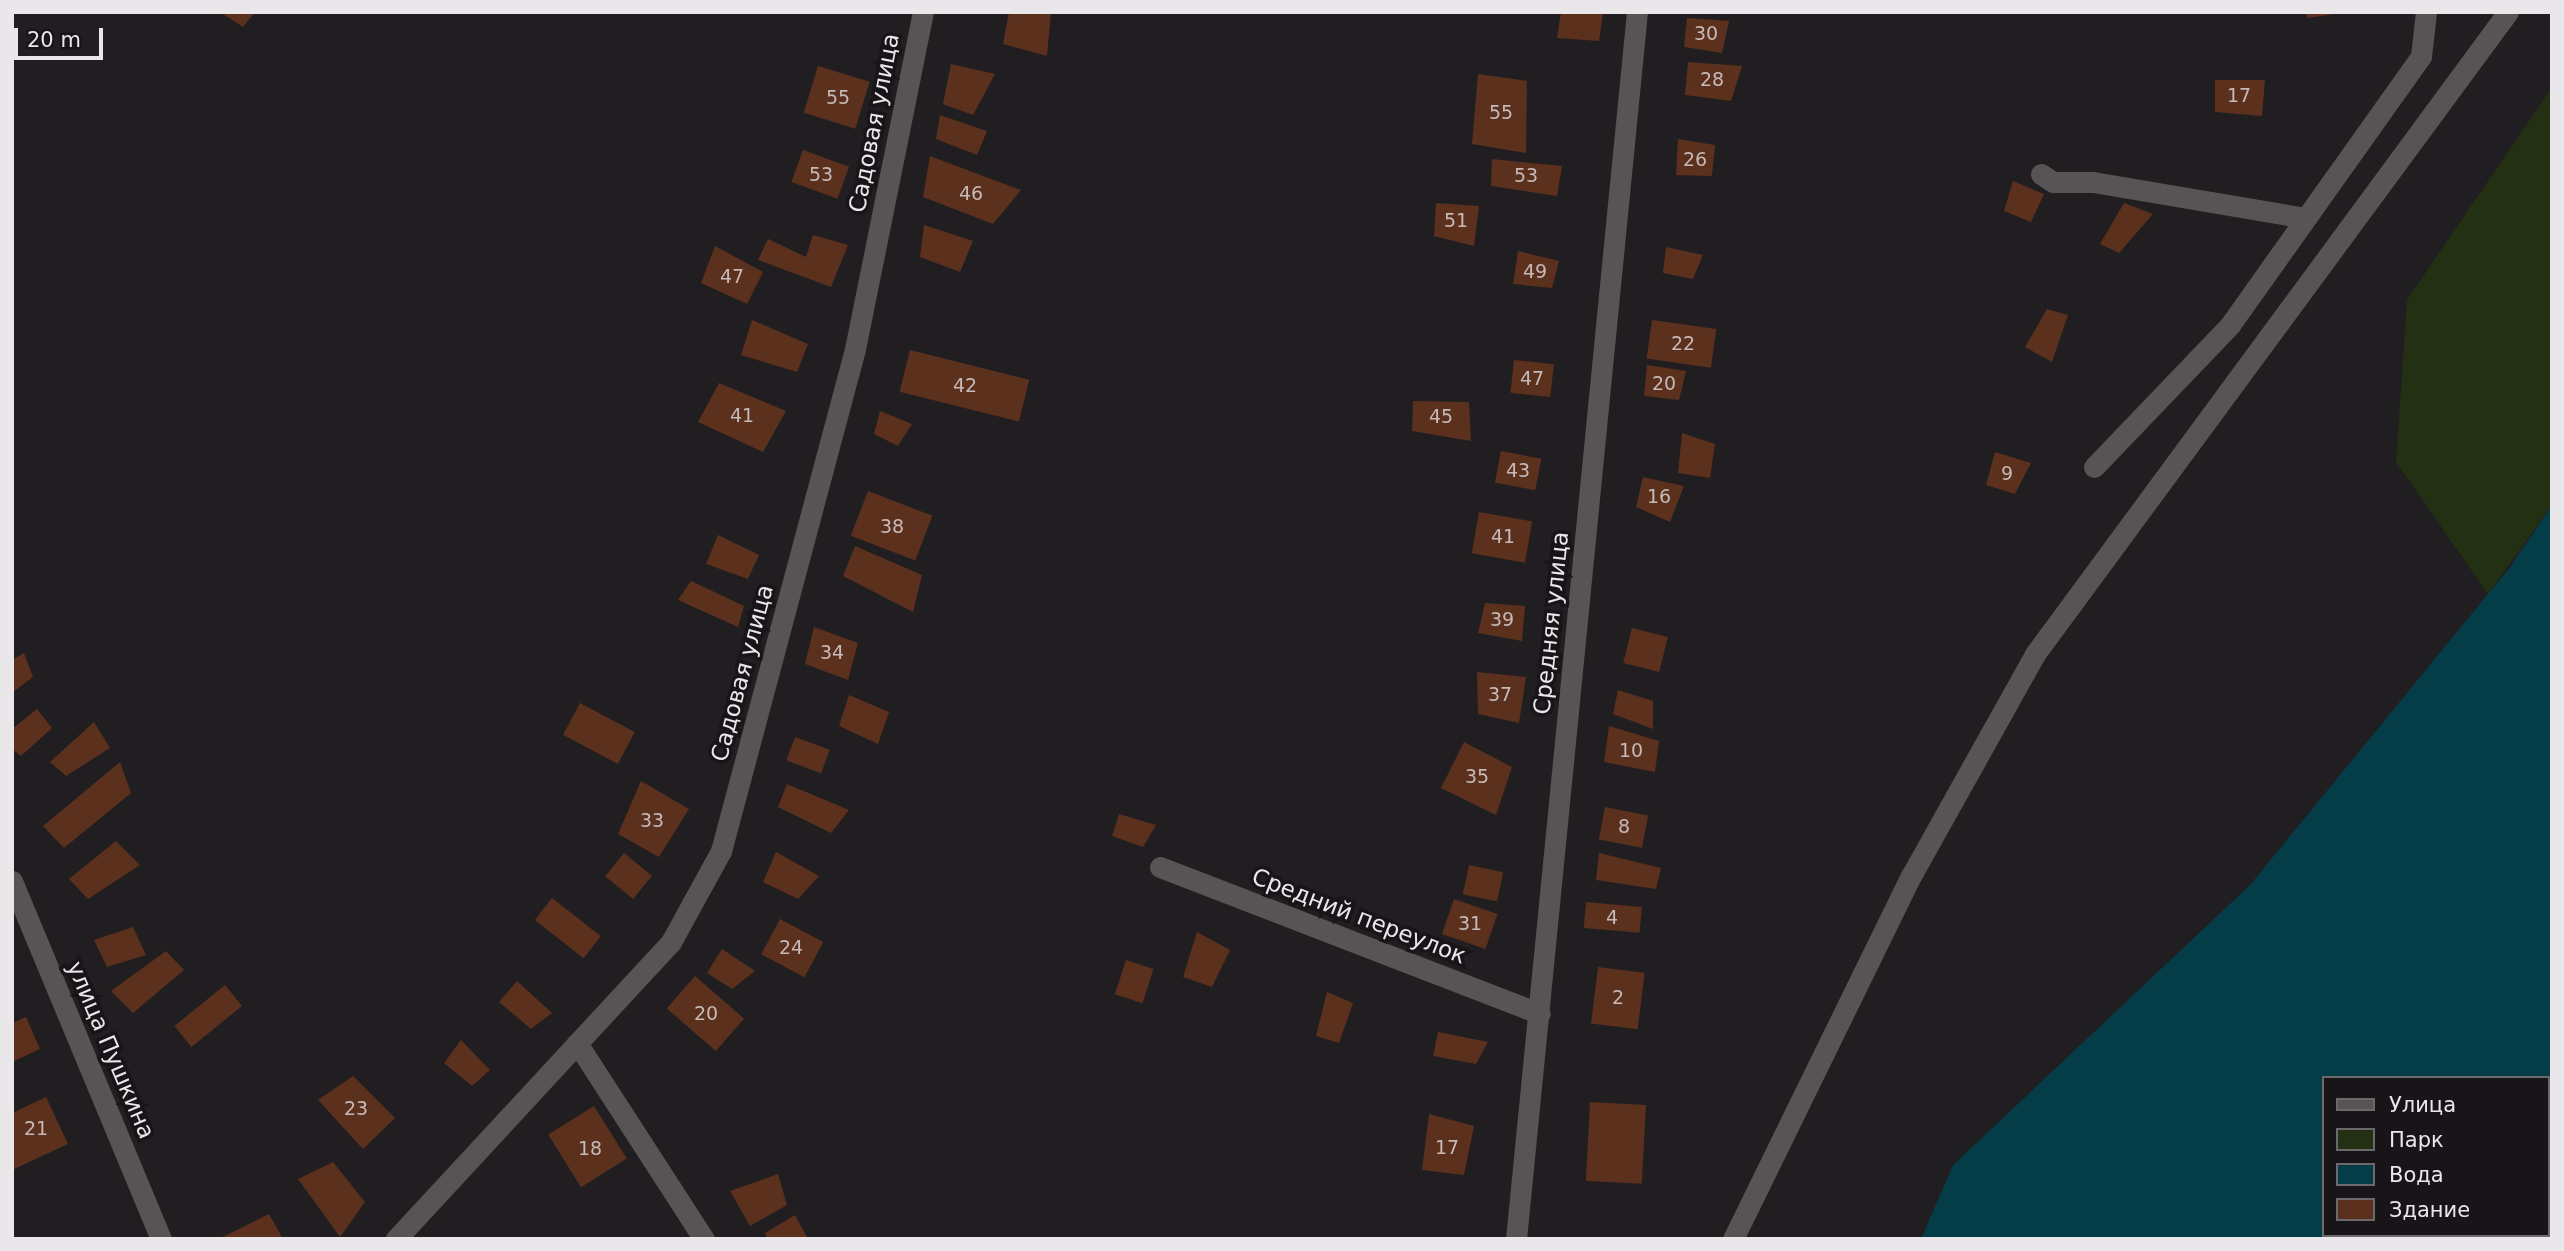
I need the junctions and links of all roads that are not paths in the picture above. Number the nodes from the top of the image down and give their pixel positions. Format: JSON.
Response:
{"nodes":[{"id":1,"x":923,"y":12,"type":"edge"},
{"id":2,"x":1636,"y":12,"type":"edge"},
{"id":3,"x":2426,"y":12,"type":"edge"},
{"id":4,"x":2499,"y":15,"type":"edge"},
{"id":5,"x":2041,"y":174,"type":"dead end"},
{"id":6,"x":2306,"y":218,"type":"junction"},
{"id":7,"x":2094,"y":467,"type":"dead end"},
{"id":8,"x":1160,"y":867,"type":"dead end"},
{"id":9,"x":12,"y":881,"type":"edge"},
{"id":10,"x":1540,"y":1014,"type":"junction"},
{"id":11,"x":577,"y":1043,"type":"junction"},
{"id":12,"x":161,"y":1239,"type":"edge"},
{"id":13,"x":396,"y":1239,"type":"edge"},
{"id":14,"x":704,"y":1239,"type":"edge"},
{"id":15,"x":1516,"y":1239,"type":"edge"},
{"id":16,"x":1733,"y":1239,"type":"edge"}],
"edges":[{"from":1,"to":11,"type":"street","name":"Садовая улица"},
{"from":2,"to":10,"type":"street","name":"Средняя улица"},
{"from":3,"to":6,"type":"street"},
{"from":4,"to":16,"type":"street"},
{"from":5,"to":6,"type":"street"},
{"from":6,"to":7,"type":"street"},
{"from":8,"to":10,"type":"street","name":"Средний переулок"},
{"from":9,"to":12,"type":"street","name":"улица Пушкина"},
{"from":10,"to":15,"type":"street","name":"Средняя улица"},
{"from":11,"to":13,"type":"street","name":"Садовая улица"},
{"from":11,"to":14,"type":"street"}]}
